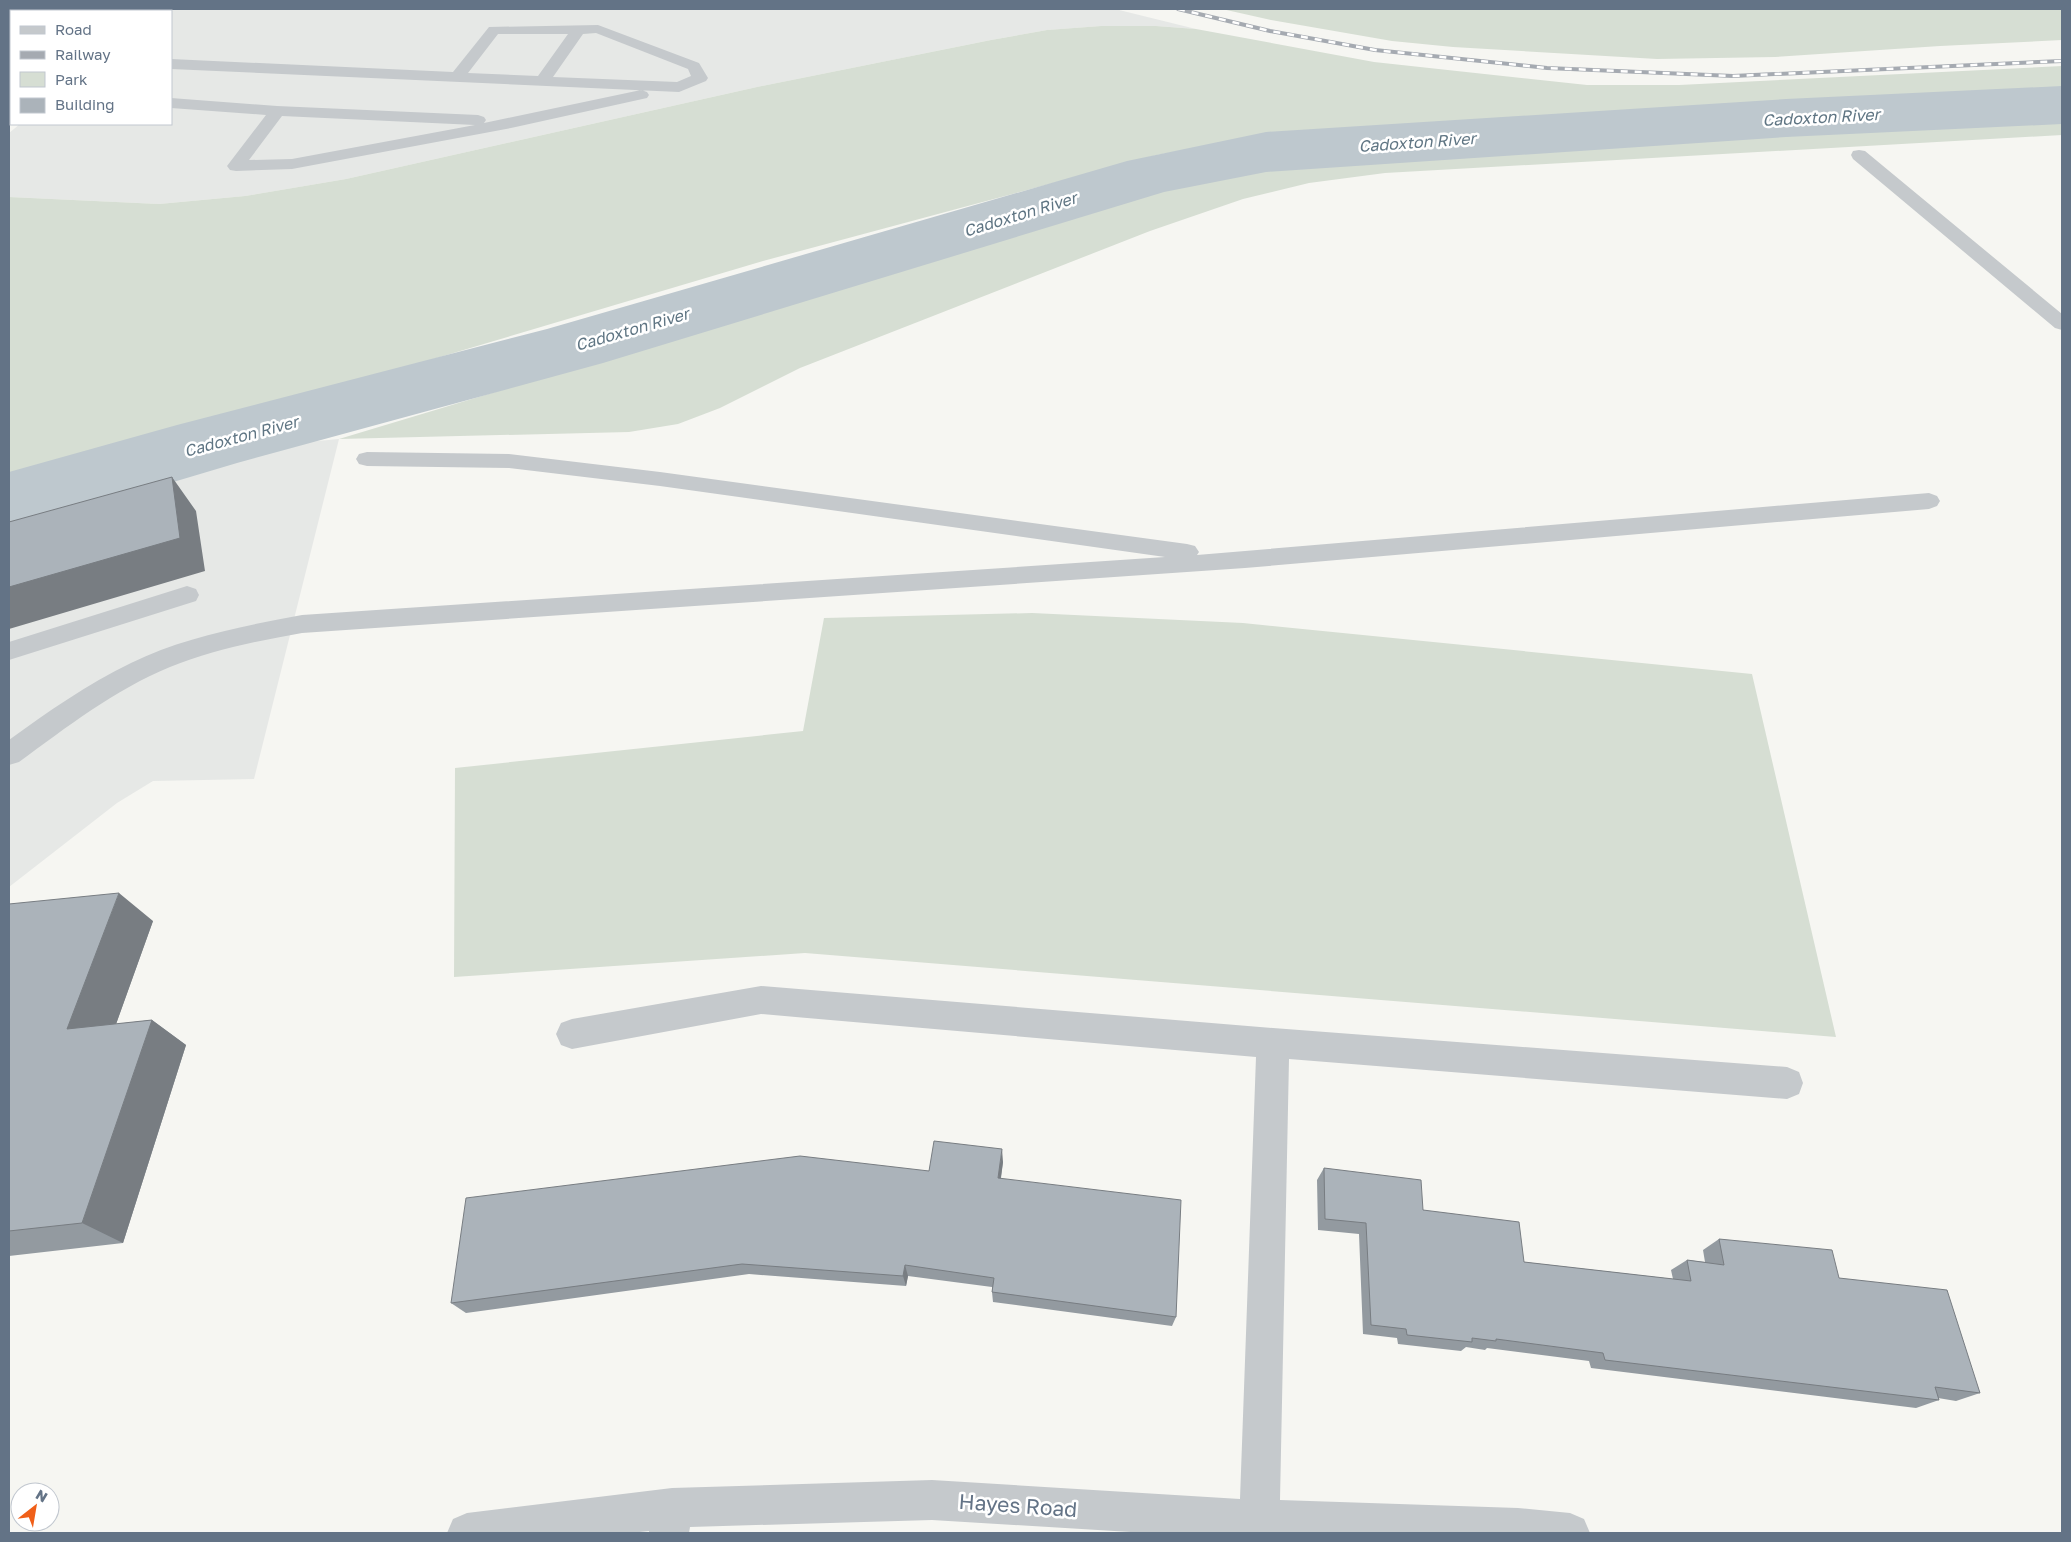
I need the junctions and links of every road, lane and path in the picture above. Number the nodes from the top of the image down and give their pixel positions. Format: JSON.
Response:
{"nodes":[{"id":1,"x":578,"y":30,"type":"junction"},
{"id":2,"x":172,"y":64,"type":"edge"},
{"id":3,"x":457,"y":77,"type":"junction"},
{"id":4,"x":542,"y":81,"type":"junction"},
{"id":5,"x":679,"y":87,"type":"junction"},
{"id":6,"x":172,"y":103,"type":"edge"},
{"id":7,"x":277,"y":111,"type":"junction"},
{"id":8,"x":511,"y":123,"type":"junction"},
{"id":9,"x":1859,"y":155,"type":"dead end"},
{"id":10,"x":2062,"y":324,"type":"edge"},
{"id":11,"x":367,"y":459,"type":"dead end"},
{"id":12,"x":1929,"y":501,"type":"dead end"},
{"id":13,"x":1245,"y":560,"type":"junction"},
{"id":14,"x":187,"y":595,"type":"dead end"},
{"id":15,"x":9,"y":652,"type":"edge"},
{"id":16,"x":9,"y":754,"type":"edge"},
{"id":17,"x":572,"y":1034,"type":"dead end"},
{"id":18,"x":1273,"y":1043,"type":"junction"},
{"id":19,"x":1786,"y":1083,"type":"dead end"},
{"id":20,"x":671,"y":1520,"type":"edge"},
{"id":21,"x":1259,"y":1520,"type":"junction"},
{"id":22,"x":467,"y":1533,"type":"edge"},
{"id":23,"x":1570,"y":1533,"type":"edge"}],
"edges":[{"from":1,"to":3,"type":"street"},
{"from":1,"to":4,"type":"street"},
{"from":1,"to":5,"type":"street"},
{"from":2,"to":3,"type":"street"},
{"from":3,"to":4,"type":"street"},
{"from":4,"to":5,"type":"street"},
{"from":5,"to":8,"type":"street"},
{"from":6,"to":7,"type":"street"},
{"from":7,"to":8,"type":"street"},
{"from":7,"to":8,"type":"street"},
{"from":9,"to":10,"type":"street"},
{"from":11,"to":13,"type":"street"},
{"from":12,"to":13,"type":"street"},
{"from":13,"to":16,"type":"street"},
{"from":14,"to":15,"type":"street"},
{"from":17,"to":18,"type":"street"},
{"from":18,"to":19,"type":"street"},
{"from":18,"to":21,"type":"street"},
{"from":20,"to":21,"type":"street","name":"Hayes Road"},
{"from":20,"to":22,"type":"street","name":"Hayes Road"},
{"from":21,"to":23,"type":"street","name":"Hayes Road"}]}
